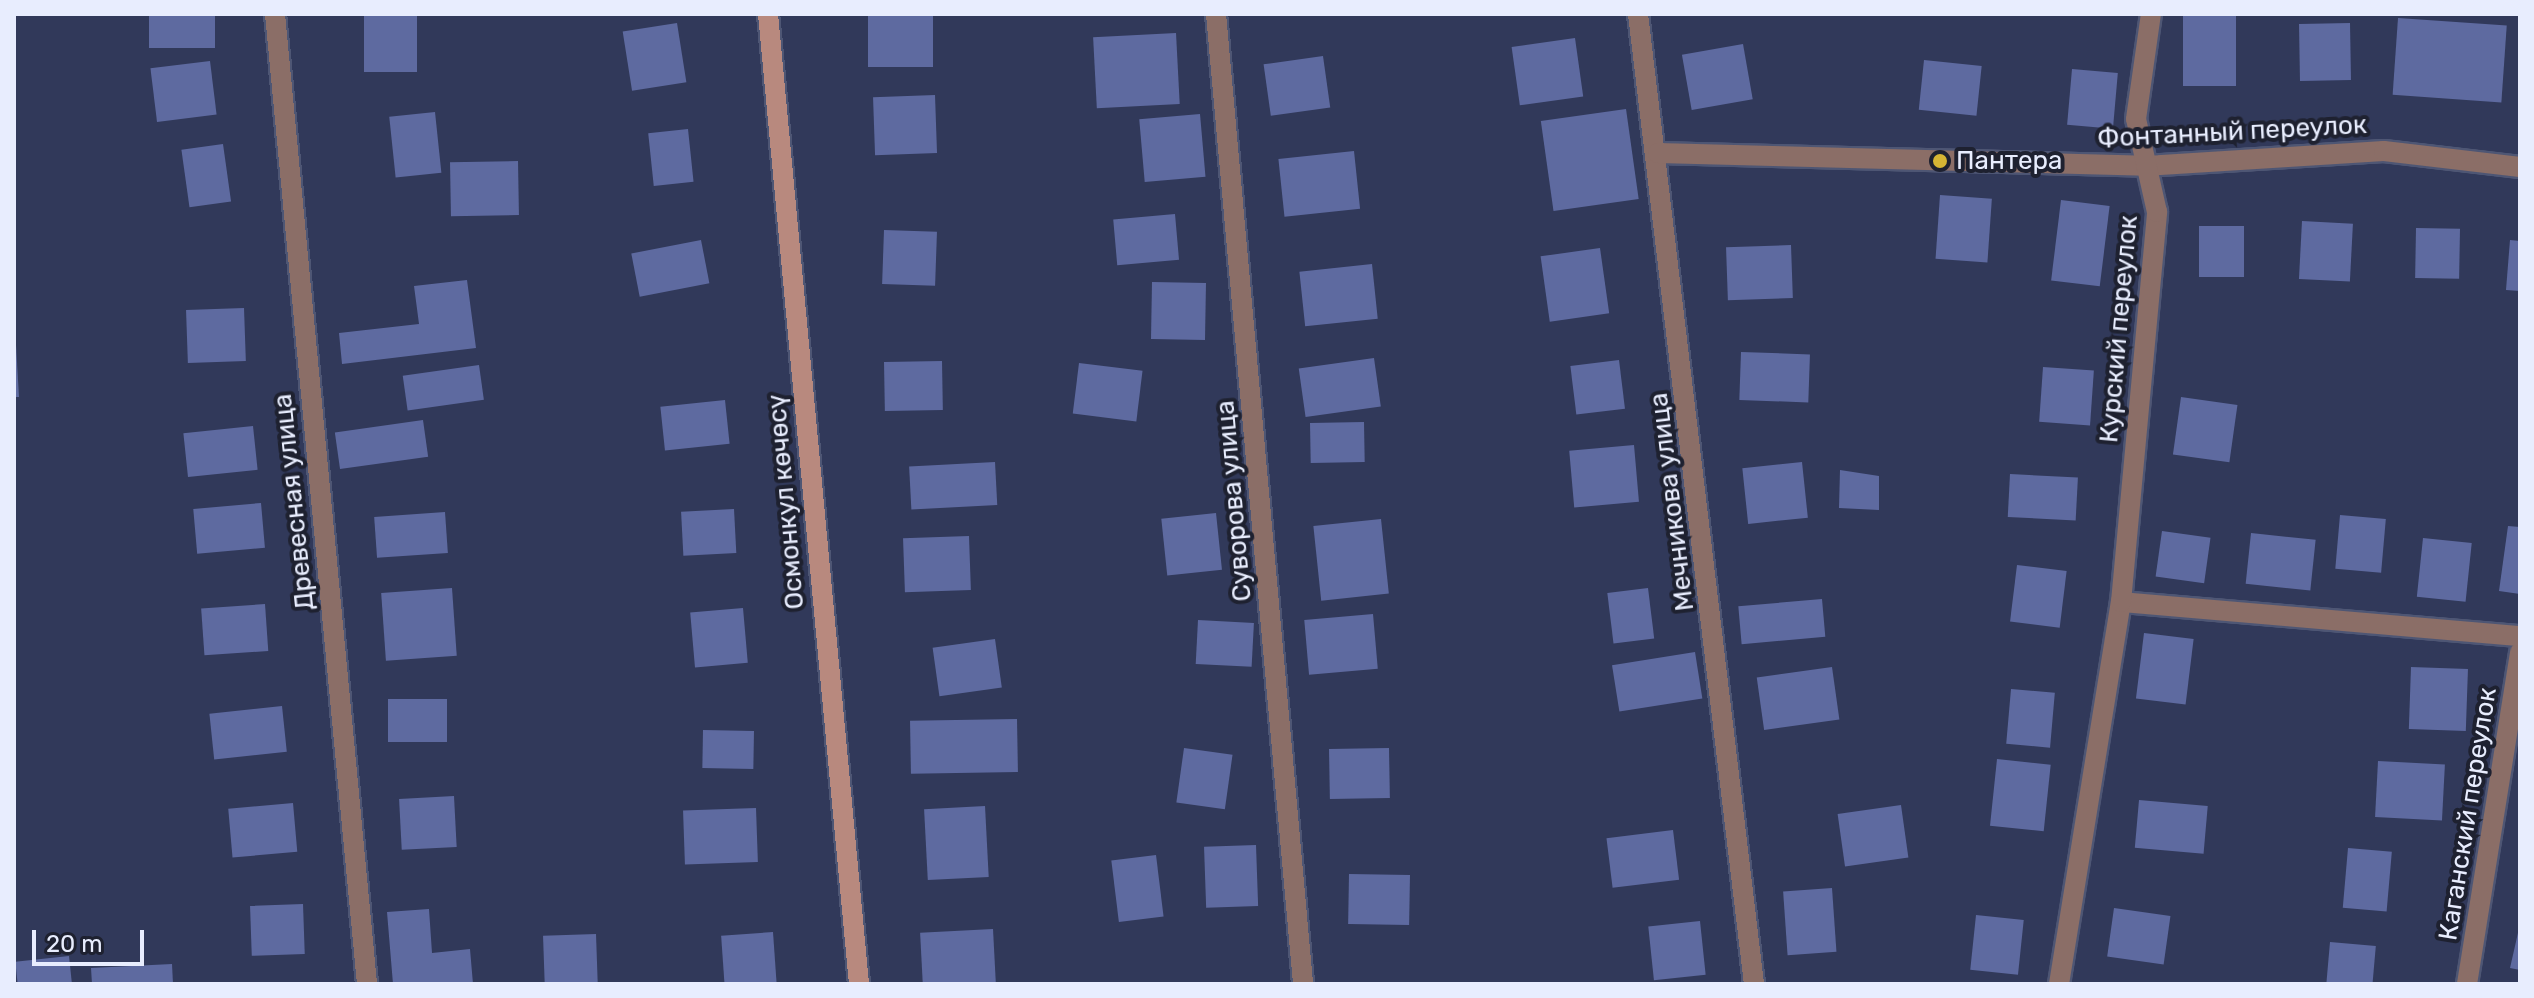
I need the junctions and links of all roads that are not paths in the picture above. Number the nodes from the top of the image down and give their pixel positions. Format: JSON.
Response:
{"nodes":[{"id":1,"x":275,"y":14,"type":"edge"},
{"id":2,"x":768,"y":14,"type":"edge"},
{"id":3,"x":1216,"y":14,"type":"edge"},
{"id":4,"x":1638,"y":14,"type":"edge"},
{"id":5,"x":2151,"y":14,"type":"edge"},
{"id":6,"x":1658,"y":153,"type":"junction"},
{"id":7,"x":2146,"y":166,"type":"junction"},
{"id":8,"x":2520,"y":167,"type":"edge"},
{"id":9,"x":2121,"y":602,"type":"junction"},
{"id":10,"x":2520,"y":636,"type":"edge"},
{"id":11,"x":2520,"y":652,"type":"edge"},
{"id":12,"x":367,"y":984,"type":"edge"},
{"id":13,"x":859,"y":984,"type":"edge"},
{"id":14,"x":1303,"y":984,"type":"edge"},
{"id":15,"x":1754,"y":984,"type":"edge"},
{"id":16,"x":2059,"y":984,"type":"edge"},
{"id":17,"x":2467,"y":984,"type":"edge"}],
"edges":[{"from":1,"to":12,"type":"street","name":"Древесная улица"},
{"from":2,"to":13,"type":"street","name":"Осмонкул көчөсү"},
{"from":3,"to":14,"type":"street","name":"Суворова улица"},
{"from":4,"to":6,"type":"street","name":"Мечникова улица"},
{"from":5,"to":7,"type":"street","name":"Курский переулок"},
{"from":6,"to":7,"type":"street","name":"Фонтанный переулок"},
{"from":6,"to":15,"type":"street","name":"Мечникова улица"},
{"from":7,"to":8,"type":"street","name":"Фонтанный переулок"},
{"from":7,"to":9,"type":"street","name":"Курский переулок"},
{"from":9,"to":10,"type":"street"},
{"from":9,"to":16,"type":"street","name":"Курский переулок"},
{"from":11,"to":17,"type":"street","name":"Каганский переулок"}]}
